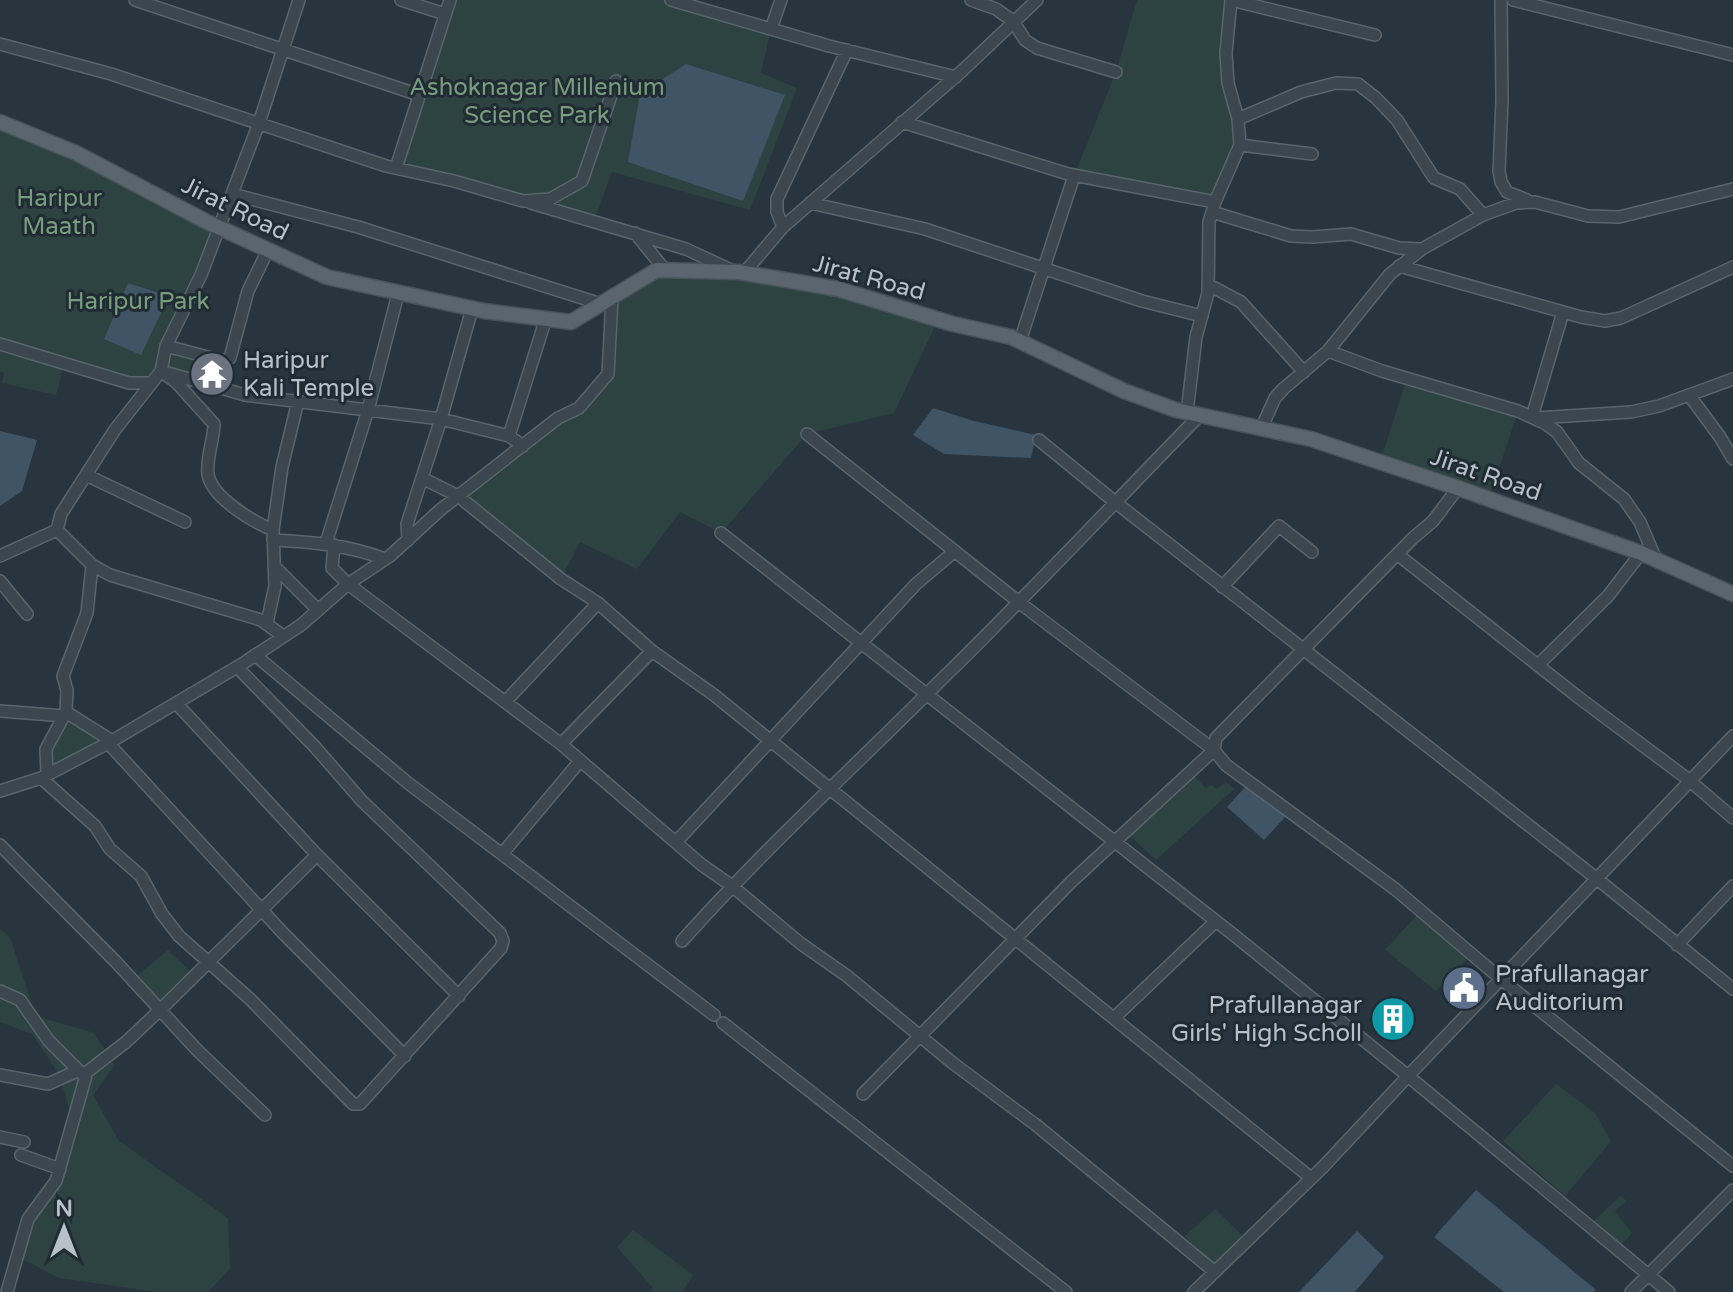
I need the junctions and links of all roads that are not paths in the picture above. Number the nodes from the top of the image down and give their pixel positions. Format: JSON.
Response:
{"nodes":[{"id":1,"x":135,"y":0,"type":"edge"},
{"id":2,"x":299,"y":0,"type":"edge"},
{"id":3,"x":401,"y":0,"type":"edge"},
{"id":4,"x":450,"y":0,"type":"edge"},
{"id":5,"x":671,"y":0,"type":"edge"},
{"id":6,"x":781,"y":0,"type":"edge"},
{"id":7,"x":971,"y":0,"type":"edge"},
{"id":8,"x":1037,"y":0,"type":"edge"},
{"id":9,"x":1231,"y":0,"type":"edge"},
{"id":10,"x":1501,"y":0,"type":"edge"},
{"id":11,"x":1513,"y":0,"type":"edge"},
{"id":12,"x":445,"y":14,"type":"junction"},
{"id":13,"x":1013,"y":21,"type":"junction"},
{"id":14,"x":771,"y":29,"type":"junction"},
{"id":15,"x":1375,"y":35,"type":"dead end"},
{"id":16,"x":0,"y":44,"type":"edge"},
{"id":17,"x":283,"y":49,"type":"junction"},
{"id":18,"x":847,"y":50,"type":"junction"},
{"id":19,"x":1733,"y":55,"type":"edge"},
{"id":20,"x":1116,"y":72,"type":"dead end"},
{"id":21,"x":956,"y":77,"type":"junction"},
{"id":22,"x":616,"y":81,"type":"dead end"},
{"id":23,"x":419,"y":95,"type":"junction"},
{"id":24,"x":1238,"y":119,"type":"junction"},
{"id":25,"x":0,"y":122,"type":"edge"},
{"id":26,"x":902,"y":122,"type":"junction"},
{"id":27,"x":259,"y":123,"type":"junction"},
{"id":28,"x":1240,"y":145,"type":"junction"},
{"id":29,"x":1312,"y":154,"type":"dead end"},
{"id":30,"x":396,"y":168,"type":"junction"},
{"id":31,"x":1074,"y":176,"type":"junction"},
{"id":32,"x":1733,"y":189,"type":"edge"},
{"id":33,"x":232,"y":194,"type":"junction"},
{"id":34,"x":523,"y":201,"type":"junction"},
{"id":35,"x":1535,"y":202,"type":"junction"},
{"id":36,"x":810,"y":203,"type":"junction"},
{"id":37,"x":1213,"y":207,"type":"junction"},
{"id":38,"x":1483,"y":215,"type":"junction"},
{"id":39,"x":219,"y":227,"type":"junction"},
{"id":40,"x":783,"y":227,"type":"junction"},
{"id":41,"x":634,"y":232,"type":"junction"},
{"id":42,"x":1422,"y":249,"type":"junction"},
{"id":43,"x":268,"y":250,"type":"junction"},
{"id":44,"x":1399,"y":266,"type":"junction"},
{"id":45,"x":1733,"y":267,"type":"edge"},
{"id":46,"x":1042,"y":268,"type":"junction"},
{"id":47,"x":665,"y":270,"type":"junction"},
{"id":48,"x":739,"y":272,"type":"junction"},
{"id":49,"x":1209,"y":285,"type":"junction"},
{"id":50,"x":398,"y":294,"type":"junction"},
{"id":51,"x":606,"y":301,"type":"junction"},
{"id":52,"x":472,"y":309,"type":"junction"},
{"id":53,"x":1563,"y":312,"type":"junction"},
{"id":54,"x":1202,"y":316,"type":"junction"},
{"id":55,"x":546,"y":318,"type":"junction"},
{"id":56,"x":1020,"y":341,"type":"junction"},
{"id":57,"x":0,"y":344,"type":"edge"},
{"id":58,"x":166,"y":346,"type":"junction"},
{"id":59,"x":1328,"y":351,"type":"junction"},
{"id":60,"x":161,"y":371,"type":"junction"},
{"id":61,"x":1304,"y":372,"type":"junction"},
{"id":62,"x":1733,"y":379,"type":"edge"},
{"id":63,"x":151,"y":383,"type":"junction"},
{"id":64,"x":1689,"y":395,"type":"junction"},
{"id":65,"x":298,"y":401,"type":"junction"},
{"id":66,"x":368,"y":410,"type":"junction"},
{"id":67,"x":1194,"y":414,"type":"junction"},
{"id":68,"x":1534,"y":418,"type":"junction"},
{"id":69,"x":441,"y":419,"type":"junction"},
{"id":70,"x":1261,"y":429,"type":"junction"},
{"id":71,"x":807,"y":434,"type":"dead end"},
{"id":72,"x":509,"y":436,"type":"junction"},
{"id":73,"x":1039,"y":440,"type":"dead end"},
{"id":74,"x":523,"y":446,"type":"junction"},
{"id":75,"x":1733,"y":459,"type":"edge"},
{"id":76,"x":86,"y":475,"type":"junction"},
{"id":77,"x":422,"y":478,"type":"junction"},
{"id":78,"x":1458,"y":488,"type":"junction"},
{"id":79,"x":458,"y":496,"type":"junction"},
{"id":80,"x":1115,"y":502,"type":"junction"},
{"id":81,"x":185,"y":522,"type":"dead end"},
{"id":82,"x":57,"y":530,"type":"junction"},
{"id":83,"x":721,"y":533,"type":"dead end"},
{"id":84,"x":273,"y":535,"type":"junction"},
{"id":85,"x":408,"y":540,"type":"junction"},
{"id":86,"x":330,"y":544,"type":"junction"},
{"id":87,"x":955,"y":551,"type":"junction"},
{"id":88,"x":1312,"y":552,"type":"dead end"},
{"id":89,"x":1641,"y":553,"type":"junction"},
{"id":90,"x":1397,"y":554,"type":"junction"},
{"id":91,"x":0,"y":556,"type":"edge"},
{"id":92,"x":385,"y":559,"type":"junction"},
{"id":93,"x":1656,"y":560,"type":"junction"},
{"id":94,"x":92,"y":565,"type":"junction"},
{"id":95,"x":274,"y":566,"type":"junction"},
{"id":96,"x":0,"y":581,"type":"edge"},
{"id":97,"x":348,"y":584,"type":"junction"},
{"id":98,"x":1222,"y":587,"type":"junction"},
{"id":99,"x":1733,"y":594,"type":"edge"},
{"id":100,"x":598,"y":603,"type":"junction"},
{"id":101,"x":1020,"y":603,"type":"junction"},
{"id":102,"x":318,"y":610,"type":"junction"},
{"id":103,"x":27,"y":614,"type":"dead end"},
{"id":104,"x":267,"y":623,"type":"junction"},
{"id":105,"x":283,"y":636,"type":"junction"},
{"id":106,"x":860,"y":642,"type":"junction"},
{"id":107,"x":652,"y":651,"type":"junction"},
{"id":108,"x":1303,"y":651,"type":"junction"},
{"id":109,"x":255,"y":655,"type":"junction"},
{"id":110,"x":1538,"y":665,"type":"junction"},
{"id":111,"x":237,"y":667,"type":"junction"},
{"id":112,"x":927,"y":694,"type":"junction"},
{"id":113,"x":505,"y":702,"type":"junction"},
{"id":114,"x":176,"y":703,"type":"junction"},
{"id":115,"x":0,"y":711,"type":"edge"},
{"id":116,"x":66,"y":714,"type":"junction"},
{"id":117,"x":1733,"y":736,"type":"edge"},
{"id":118,"x":110,"y":742,"type":"junction"},
{"id":119,"x":771,"y":743,"type":"junction"},
{"id":120,"x":561,"y":744,"type":"junction"},
{"id":121,"x":1214,"y":750,"type":"junction"},
{"id":122,"x":580,"y":761,"type":"junction"},
{"id":123,"x":44,"y":776,"type":"junction"},
{"id":124,"x":1689,"y":780,"type":"junction"},
{"id":125,"x":828,"y":788,"type":"junction"},
{"id":126,"x":0,"y":791,"type":"edge"},
{"id":127,"x":1733,"y":818,"type":"edge"},
{"id":128,"x":676,"y":842,"type":"junction"},
{"id":129,"x":1114,"y":842,"type":"junction"},
{"id":130,"x":0,"y":845,"type":"edge"},
{"id":131,"x":502,"y":854,"type":"junction"},
{"id":132,"x":317,"y":855,"type":"junction"},
{"id":133,"x":1596,"y":878,"type":"junction"},
{"id":134,"x":732,"y":886,"type":"junction"},
{"id":135,"x":1733,"y":886,"type":"edge"},
{"id":136,"x":262,"y":910,"type":"junction"},
{"id":137,"x":1216,"y":921,"type":"junction"},
{"id":138,"x":682,"y":941,"type":"dead end"},
{"id":139,"x":1016,"y":941,"type":"junction"},
{"id":140,"x":1677,"y":945,"type":"junction"},
{"id":141,"x":210,"y":961,"type":"junction"},
{"id":142,"x":1501,"y":979,"type":"junction"},
{"id":143,"x":1733,"y":989,"type":"edge"},
{"id":144,"x":0,"y":991,"type":"edge"},
{"id":145,"x":459,"y":996,"type":"junction"},
{"id":146,"x":159,"y":1011,"type":"junction"},
{"id":147,"x":1115,"y":1017,"type":"junction"},
{"id":148,"x":919,"y":1036,"type":"junction"},
{"id":149,"x":405,"y":1056,"type":"junction"},
{"id":150,"x":81,"y":1074,"type":"junction"},
{"id":151,"x":0,"y":1075,"type":"edge"},
{"id":152,"x":1408,"y":1076,"type":"junction"},
{"id":153,"x":863,"y":1094,"type":"dead end"},
{"id":154,"x":265,"y":1115,"type":"dead end"},
{"id":155,"x":0,"y":1137,"type":"edge"},
{"id":156,"x":24,"y":1142,"type":"dead end"},
{"id":157,"x":21,"y":1155,"type":"dead end"},
{"id":158,"x":1733,"y":1166,"type":"edge"},
{"id":159,"x":60,"y":1169,"type":"junction"},
{"id":160,"x":1311,"y":1178,"type":"junction"},
{"id":161,"x":1733,"y":1190,"type":"edge"},
{"id":162,"x":1215,"y":1272,"type":"junction"},
{"id":163,"x":1648,"y":1274,"type":"junction"},
{"id":164,"x":7,"y":1292,"type":"edge"},
{"id":165,"x":1066,"y":1292,"type":"edge"},
{"id":166,"x":1194,"y":1292,"type":"edge"},
{"id":167,"x":1631,"y":1292,"type":"edge"},
{"id":168,"x":1669,"y":1292,"type":"edge"}],
"edges":[{"from":1,"to":17,"type":"street"},
{"from":2,"to":17,"type":"street"},
{"from":3,"to":12,"type":"street"},
{"from":4,"to":12,"type":"street"},
{"from":5,"to":14,"type":"street"},
{"from":6,"to":14,"type":"street"},
{"from":7,"to":13,"type":"street"},
{"from":8,"to":13,"type":"street"},
{"from":9,"to":15,"type":"street"},
{"from":9,"to":24,"type":"street"},
{"from":10,"to":35,"type":"street"},
{"from":11,"to":19,"type":"street"},
{"from":12,"to":23,"type":"street"},
{"from":13,"to":20,"type":"street"},
{"from":13,"to":21,"type":"street"},
{"from":14,"to":18,"type":"street"},
{"from":16,"to":27,"type":"street"},
{"from":17,"to":23,"type":"street"},
{"from":17,"to":27,"type":"street"},
{"from":18,"to":21,"type":"street"},
{"from":18,"to":40,"type":"street"},
{"from":21,"to":26,"type":"street"},
{"from":22,"to":34,"type":"street"},
{"from":23,"to":30,"type":"street"},
{"from":24,"to":28,"type":"street"},
{"from":24,"to":38,"type":"street"},
{"from":25,"to":39,"type":"main road","name":"Jirat Road"},
{"from":26,"to":31,"type":"street"},
{"from":26,"to":36,"type":"street"},
{"from":27,"to":30,"type":"street"},
{"from":27,"to":33,"type":"street"},
{"from":28,"to":29,"type":"street"},
{"from":28,"to":37,"type":"street"},
{"from":30,"to":34,"type":"street"},
{"from":31,"to":37,"type":"street"},
{"from":31,"to":46,"type":"street"},
{"from":32,"to":35,"type":"street"},
{"from":33,"to":39,"type":"street"},
{"from":33,"to":51,"type":"street"},
{"from":34,"to":41,"type":"street"},
{"from":35,"to":38,"type":"street"},
{"from":36,"to":40,"type":"street"},
{"from":36,"to":46,"type":"street"},
{"from":37,"to":42,"type":"street"},
{"from":37,"to":49,"type":"street"},
{"from":38,"to":42,"type":"street"},
{"from":39,"to":43,"type":"main road","name":"Jirat Road"},
{"from":39,"to":58,"type":"street"},
{"from":40,"to":48,"type":"street"},
{"from":41,"to":47,"type":"street"},
{"from":41,"to":48,"type":"street"},
{"from":42,"to":44,"type":"street"},
{"from":43,"to":50,"type":"main road","name":"Jirat Road"},
{"from":43,"to":58,"type":"street"},
{"from":44,"to":53,"type":"street"},
{"from":44,"to":59,"type":"street"},
{"from":45,"to":53,"type":"street"},
{"from":46,"to":54,"type":"street"},
{"from":46,"to":56,"type":"street"},
{"from":47,"to":48,"type":"main road","name":"Jirat Road"},
{"from":47,"to":51,"type":"main road","name":"Jirat Road"},
{"from":48,"to":56,"type":"main road","name":"Jirat Road"},
{"from":49,"to":54,"type":"street"},
{"from":49,"to":61,"type":"street"},
{"from":50,"to":52,"type":"main road","name":"Jirat Road"},
{"from":50,"to":66,"type":"street"},
{"from":51,"to":55,"type":"main road","name":"Jirat Road"},
{"from":51,"to":74,"type":"street"},
{"from":52,"to":55,"type":"main road","name":"Jirat Road"},
{"from":52,"to":69,"type":"street"},
{"from":53,"to":68,"type":"street"},
{"from":54,"to":67,"type":"street"},
{"from":55,"to":72,"type":"street"},
{"from":56,"to":67,"type":"main road","name":"Jirat Road"},
{"from":57,"to":63,"type":"street"},
{"from":58,"to":60,"type":"street"},
{"from":59,"to":61,"type":"street"},
{"from":59,"to":68,"type":"street"},
{"from":60,"to":63,"type":"street"},
{"from":60,"to":65,"type":"street"},
{"from":60,"to":84,"type":"street"},
{"from":61,"to":70,"type":"street"},
{"from":62,"to":64,"type":"street"},
{"from":63,"to":76,"type":"street"},
{"from":64,"to":68,"type":"street"},
{"from":64,"to":75,"type":"street"},
{"from":65,"to":66,"type":"street"},
{"from":65,"to":84,"type":"street"},
{"from":66,"to":69,"type":"street"},
{"from":66,"to":86,"type":"street"},
{"from":67,"to":70,"type":"main road","name":"Jirat Road"},
{"from":67,"to":80,"type":"street"},
{"from":68,"to":93,"type":"street"},
{"from":69,"to":72,"type":"street"},
{"from":69,"to":77,"type":"street"},
{"from":70,"to":78,"type":"main road","name":"Jirat Road"},
{"from":71,"to":87,"type":"street"},
{"from":72,"to":74,"type":"street"},
{"from":73,"to":80,"type":"street"},
{"from":74,"to":79,"type":"street"},
{"from":76,"to":81,"type":"street"},
{"from":76,"to":82,"type":"street"},
{"from":77,"to":79,"type":"street"},
{"from":77,"to":85,"type":"street"},
{"from":78,"to":89,"type":"main road","name":"Jirat Road"},
{"from":78,"to":90,"type":"street"},
{"from":79,"to":85,"type":"street"},
{"from":79,"to":100,"type":"street"},
{"from":80,"to":98,"type":"street"},
{"from":80,"to":101,"type":"street"},
{"from":82,"to":91,"type":"street"},
{"from":82,"to":94,"type":"street"},
{"from":83,"to":106,"type":"street"},
{"from":84,"to":86,"type":"street"},
{"from":84,"to":95,"type":"street"},
{"from":85,"to":92,"type":"street"},
{"from":86,"to":92,"type":"street"},
{"from":86,"to":97,"type":"street"},
{"from":87,"to":101,"type":"street"},
{"from":87,"to":106,"type":"street"},
{"from":88,"to":98,"type":"street"},
{"from":89,"to":93,"type":"main road","name":"Jirat Road"},
{"from":89,"to":110,"type":"street"},
{"from":90,"to":108,"type":"street"},
{"from":90,"to":110,"type":"street"},
{"from":92,"to":97,"type":"street"},
{"from":93,"to":99,"type":"main road","name":"Jirat Road"},
{"from":94,"to":104,"type":"street"},
{"from":94,"to":116,"type":"street"},
{"from":95,"to":102,"type":"street"},
{"from":95,"to":104,"type":"street"},
{"from":96,"to":103,"type":"street"},
{"from":97,"to":102,"type":"street"},
{"from":97,"to":113,"type":"street"},
{"from":98,"to":108,"type":"street"},
{"from":100,"to":107,"type":"street"},
{"from":100,"to":113,"type":"street"},
{"from":101,"to":112,"type":"street"},
{"from":101,"to":121,"type":"street"},
{"from":102,"to":105,"type":"street"},
{"from":104,"to":105,"type":"street"},
{"from":105,"to":109,"type":"street"},
{"from":106,"to":112,"type":"street"},
{"from":106,"to":119,"type":"street"},
{"from":107,"to":119,"type":"street"},
{"from":107,"to":120,"type":"street"},
{"from":108,"to":121,"type":"street"},
{"from":108,"to":133,"type":"street"},
{"from":109,"to":111,"type":"street"},
{"from":109,"to":131,"type":"street"},
{"from":110,"to":124,"type":"street"},
{"from":111,"to":114,"type":"street"},
{"from":111,"to":145,"type":"street"},
{"from":112,"to":125,"type":"street"},
{"from":112,"to":129,"type":"street"},
{"from":113,"to":120,"type":"street"},
{"from":114,"to":118,"type":"street"},
{"from":114,"to":132,"type":"street"},
{"from":115,"to":116,"type":"street"},
{"from":116,"to":118,"type":"street"},
{"from":116,"to":123,"type":"street"},
{"from":117,"to":124,"type":"street"},
{"from":118,"to":123,"type":"street"},
{"from":118,"to":136,"type":"street"},
{"from":119,"to":125,"type":"street"},
{"from":119,"to":128,"type":"street"},
{"from":120,"to":122,"type":"street"},
{"from":121,"to":129,"type":"street"},
{"from":121,"to":142,"type":"street"},
{"from":122,"to":128,"type":"street"},
{"from":122,"to":131,"type":"street"},
{"from":123,"to":126,"type":"street"},
{"from":123,"to":141,"type":"street"},
{"from":124,"to":127,"type":"street"},
{"from":124,"to":133,"type":"street"},
{"from":125,"to":134,"type":"street"},
{"from":125,"to":139,"type":"street"},
{"from":128,"to":134,"type":"street"},
{"from":129,"to":137,"type":"street"},
{"from":129,"to":139,"type":"street"},
{"from":130,"to":146,"type":"street"},
{"from":131,"to":165,"type":"street"},
{"from":132,"to":136,"type":"street"},
{"from":132,"to":145,"type":"street"},
{"from":133,"to":140,"type":"street"},
{"from":133,"to":142,"type":"street"},
{"from":134,"to":138,"type":"street"},
{"from":134,"to":148,"type":"street"},
{"from":135,"to":140,"type":"street"},
{"from":136,"to":141,"type":"street"},
{"from":136,"to":149,"type":"street"},
{"from":137,"to":147,"type":"street"},
{"from":137,"to":152,"type":"street"},
{"from":139,"to":147,"type":"street"},
{"from":139,"to":148,"type":"street"},
{"from":140,"to":143,"type":"street"},
{"from":141,"to":146,"type":"street"},
{"from":141,"to":149,"type":"street"},
{"from":142,"to":152,"type":"street"},
{"from":142,"to":158,"type":"street"},
{"from":144,"to":150,"type":"street"},
{"from":145,"to":149,"type":"street"},
{"from":146,"to":150,"type":"street"},
{"from":146,"to":154,"type":"street"},
{"from":147,"to":160,"type":"street"},
{"from":148,"to":153,"type":"street"},
{"from":148,"to":162,"type":"street"},
{"from":150,"to":151,"type":"street"},
{"from":150,"to":159,"type":"street"},
{"from":152,"to":160,"type":"street"},
{"from":152,"to":163,"type":"street"},
{"from":155,"to":156,"type":"street"},
{"from":157,"to":159,"type":"street"},
{"from":159,"to":164,"type":"street"},
{"from":160,"to":162,"type":"street"},
{"from":161,"to":163,"type":"street"},
{"from":162,"to":166,"type":"street"},
{"from":163,"to":167,"type":"street"},
{"from":163,"to":168,"type":"street"}]}
